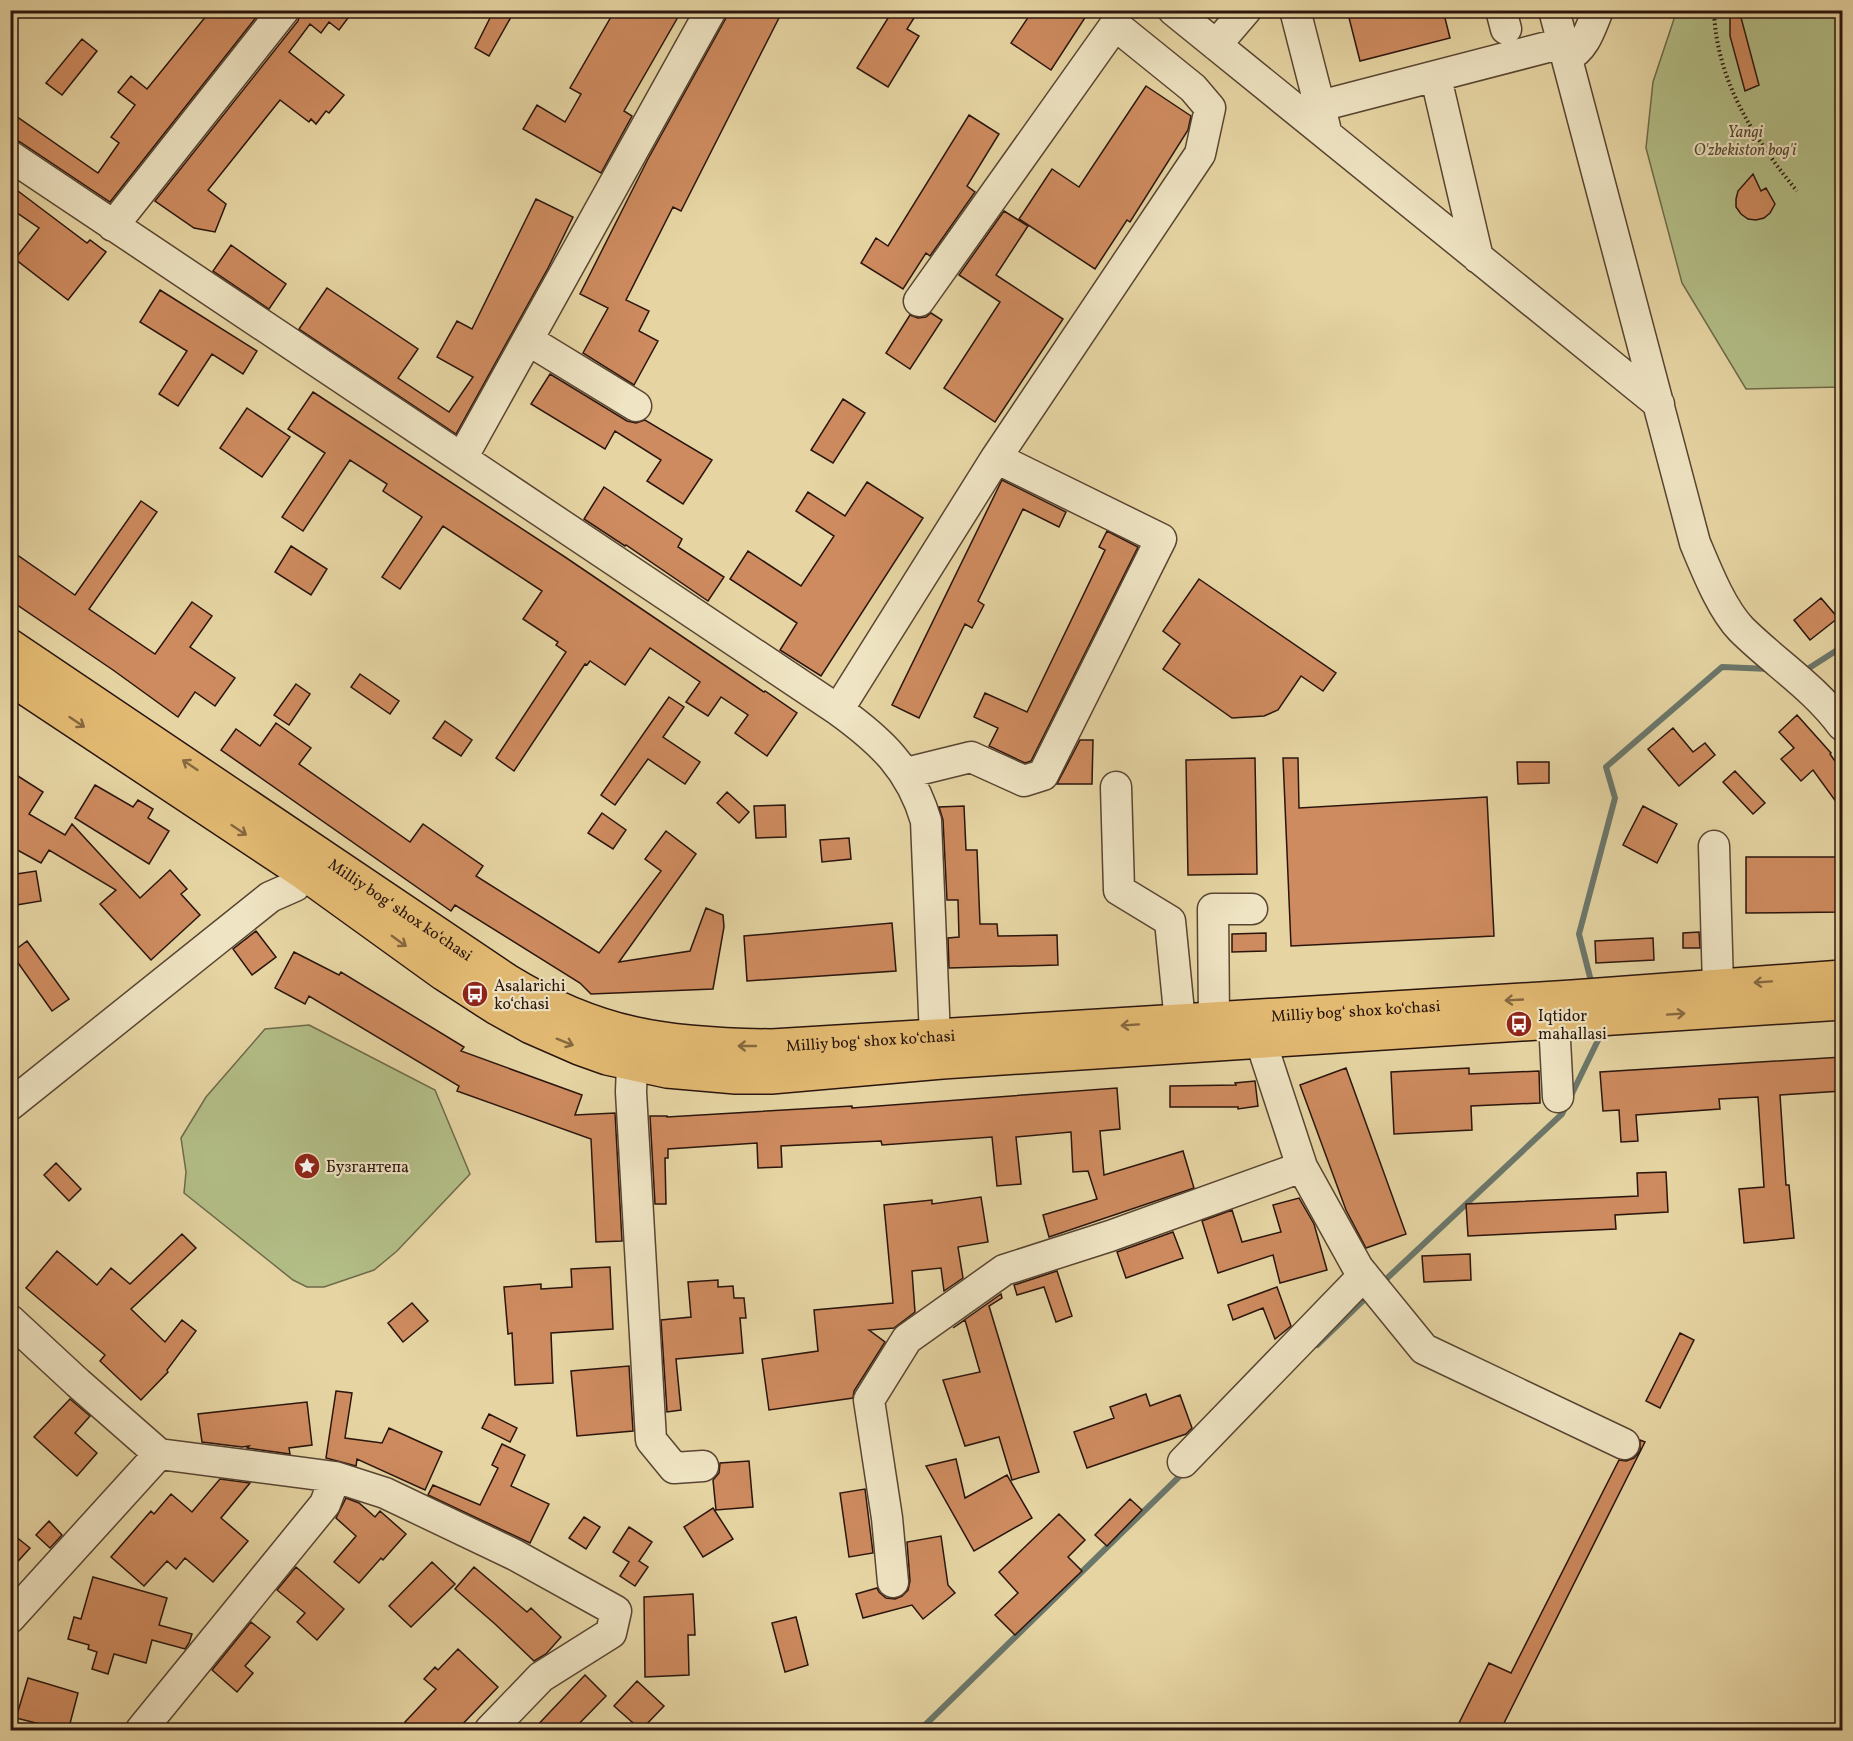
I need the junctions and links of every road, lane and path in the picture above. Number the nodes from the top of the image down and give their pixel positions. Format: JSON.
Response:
{"nodes":[{"id":1,"x":284,"y":10,"type":"edge"},
{"id":2,"x":711,"y":10,"type":"edge"},
{"id":3,"x":1246,"y":10,"type":"edge"},
{"id":4,"x":1295,"y":10,"type":"edge"},
{"id":5,"x":1554,"y":10,"type":"edge"},
{"id":6,"x":1598,"y":10,"type":"edge"},
{"id":7,"x":1714,"y":10,"type":"edge"},
{"id":8,"x":1180,"y":13,"type":"edge"},
{"id":9,"x":1216,"y":45,"type":"junction"},
{"id":10,"x":1565,"y":50,"type":"junction"},
{"id":11,"x":1436,"y":78,"type":"junction"},
{"id":12,"x":1320,"y":106,"type":"junction"},
{"id":13,"x":1327,"y":136,"type":"junction"},
{"id":14,"x":10,"y":156,"type":"edge"},
{"id":15,"x":1797,"y":191,"type":"dead end"},
{"id":16,"x":113,"y":226,"type":"junction"},
{"id":17,"x":1478,"y":258,"type":"junction"},
{"id":18,"x":919,"y":301,"type":"dead end"},
{"id":19,"x":528,"y":340,"type":"junction"},
{"id":20,"x":1659,"y":404,"type":"junction"},
{"id":21,"x":636,"y":406,"type":"dead end"},
{"id":22,"x":462,"y":458,"type":"junction"},
{"id":23,"x":996,"y":458,"type":"junction"},
{"id":24,"x":10,"y":646,"type":"edge"},
{"id":25,"x":10,"y":678,"type":"edge"},
{"id":26,"x":52,"y":689,"type":"junction"},
{"id":27,"x":838,"y":710,"type":"junction"},
{"id":28,"x":1842,"y":725,"type":"edge"},
{"id":29,"x":906,"y":773,"type":"junction"},
{"id":30,"x":1116,"y":787,"type":"dead end"},
{"id":31,"x":1714,"y":846,"type":"dead end"},
{"id":32,"x":311,"y":863,"type":"junction"},
{"id":33,"x":1252,"y":909,"type":"dead end"},
{"id":34,"x":1842,"y":977,"type":"edge"},
{"id":35,"x":1718,"y":986,"type":"junction"},
{"id":36,"x":1821,"y":995,"type":"edge"},
{"id":37,"x":1615,"y":1006,"type":"junction"},
{"id":38,"x":1567,"y":1013,"type":"junction"},
{"id":39,"x":1214,"y":1020,"type":"junction"},
{"id":40,"x":1180,"y":1022,"type":"junction"},
{"id":41,"x":935,"y":1037,"type":"junction"},
{"id":42,"x":1261,"y":1042,"type":"junction"},
{"id":43,"x":632,"y":1064,"type":"junction"},
{"id":44,"x":1558,"y":1097,"type":"dead end"},
{"id":45,"x":10,"y":1105,"type":"edge"},
{"id":46,"x":1302,"y":1167,"type":"junction"},
{"id":47,"x":1372,"y":1284,"type":"junction"},
{"id":48,"x":10,"y":1320,"type":"edge"},
{"id":49,"x":1623,"y":1444,"type":"dead end"},
{"id":50,"x":159,"y":1454,"type":"junction"},
{"id":51,"x":1184,"y":1462,"type":"dead end"},
{"id":52,"x":703,"y":1466,"type":"dead end"},
{"id":53,"x":335,"y":1477,"type":"junction"},
{"id":54,"x":893,"y":1582,"type":"dead end"},
{"id":55,"x":10,"y":1618,"type":"edge"},
{"id":56,"x":141,"y":1731,"type":"edge"},
{"id":57,"x":490,"y":1731,"type":"edge"}],
"edges":[{"from":1,"to":16,"type":"street"},
{"from":2,"to":19,"type":"street"},
{"from":3,"to":9,"type":"street"},
{"from":4,"to":12,"type":"street"},
{"from":5,"to":10,"type":"street"},
{"from":6,"to":10,"type":"street"},
{"from":7,"to":15,"type":"path"},
{"from":8,"to":9,"type":"street"},
{"from":9,"to":13,"type":"street"},
{"from":10,"to":11,"type":"street"},
{"from":10,"to":20,"type":"street"},
{"from":11,"to":12,"type":"street"},
{"from":11,"to":17,"type":"street"},
{"from":12,"to":13,"type":"street"},
{"from":13,"to":17,"type":"street"},
{"from":14,"to":16,"type":"street"},
{"from":16,"to":22,"type":"street"},
{"from":17,"to":20,"type":"street"},
{"from":18,"to":23,"type":"street"},
{"from":19,"to":21,"type":"street"},
{"from":19,"to":22,"type":"street"},
{"from":20,"to":28,"type":"street"},
{"from":22,"to":27,"type":"street"},
{"from":23,"to":27,"type":"street"},
{"from":23,"to":29,"type":"street"},
{"from":24,"to":26,"type":"main road","name":"Milliy bog‘ shox ko‘chasi"},
{"from":25,"to":26,"type":"main road","name":"Milliy bog‘ shox ko‘chasi"},
{"from":26,"to":32,"type":"main road","name":"Milliy bog‘ shox ko‘chasi"},
{"from":27,"to":29,"type":"street"},
{"from":29,"to":41,"type":"street"},
{"from":30,"to":40,"type":"street"},
{"from":31,"to":35,"type":"street"},
{"from":41,"to":32,"type":"main road","name":"Milliy bog‘ shox ko‘chasi","one_way":true},
{"from":32,"to":43,"type":"main road","name":"Milliy bog‘ shox ko‘chasi","one_way":true},
{"from":32,"to":45,"type":"street"},
{"from":33,"to":39,"type":"street"},
{"from":34,"to":36,"type":"main road","name":"Milliy bog‘ shox ko‘chasi"},
{"from":36,"to":35,"type":"main road","name":"Milliy bog‘ shox ko‘chasi","one_way":true},
{"from":35,"to":37,"type":"main road","name":"Milliy bog‘ shox ko‘chasi"},
{"from":37,"to":36,"type":"main road","name":"Milliy bog‘ shox ko‘chasi","one_way":true},
{"from":37,"to":38,"type":"main road","name":"Milliy bog‘ shox ko‘chasi"},
{"from":38,"to":39,"type":"main road","name":"Milliy bog‘ shox ko‘chasi","one_way":true},
{"from":38,"to":42,"type":"main road","name":"Milliy bog‘ shox ko‘chasi"},
{"from":38,"to":44,"type":"street"},
{"from":39,"to":40,"type":"main road","name":"Milliy bog‘ shox ko‘chasi"},
{"from":40,"to":41,"type":"main road","name":"Milliy bog‘ shox ko‘chasi","one_way":true},
{"from":42,"to":43,"type":"main road","name":"Milliy bog‘ shox ko‘chasi"},
{"from":42,"to":46,"type":"street"},
{"from":43,"to":52,"type":"street"},
{"from":46,"to":47,"type":"street"},
{"from":46,"to":54,"type":"street"},
{"from":47,"to":49,"type":"street"},
{"from":47,"to":51,"type":"street"},
{"from":48,"to":50,"type":"street"},
{"from":50,"to":53,"type":"street"},
{"from":50,"to":55,"type":"street"},
{"from":53,"to":56,"type":"street"},
{"from":53,"to":57,"type":"street"}]}
